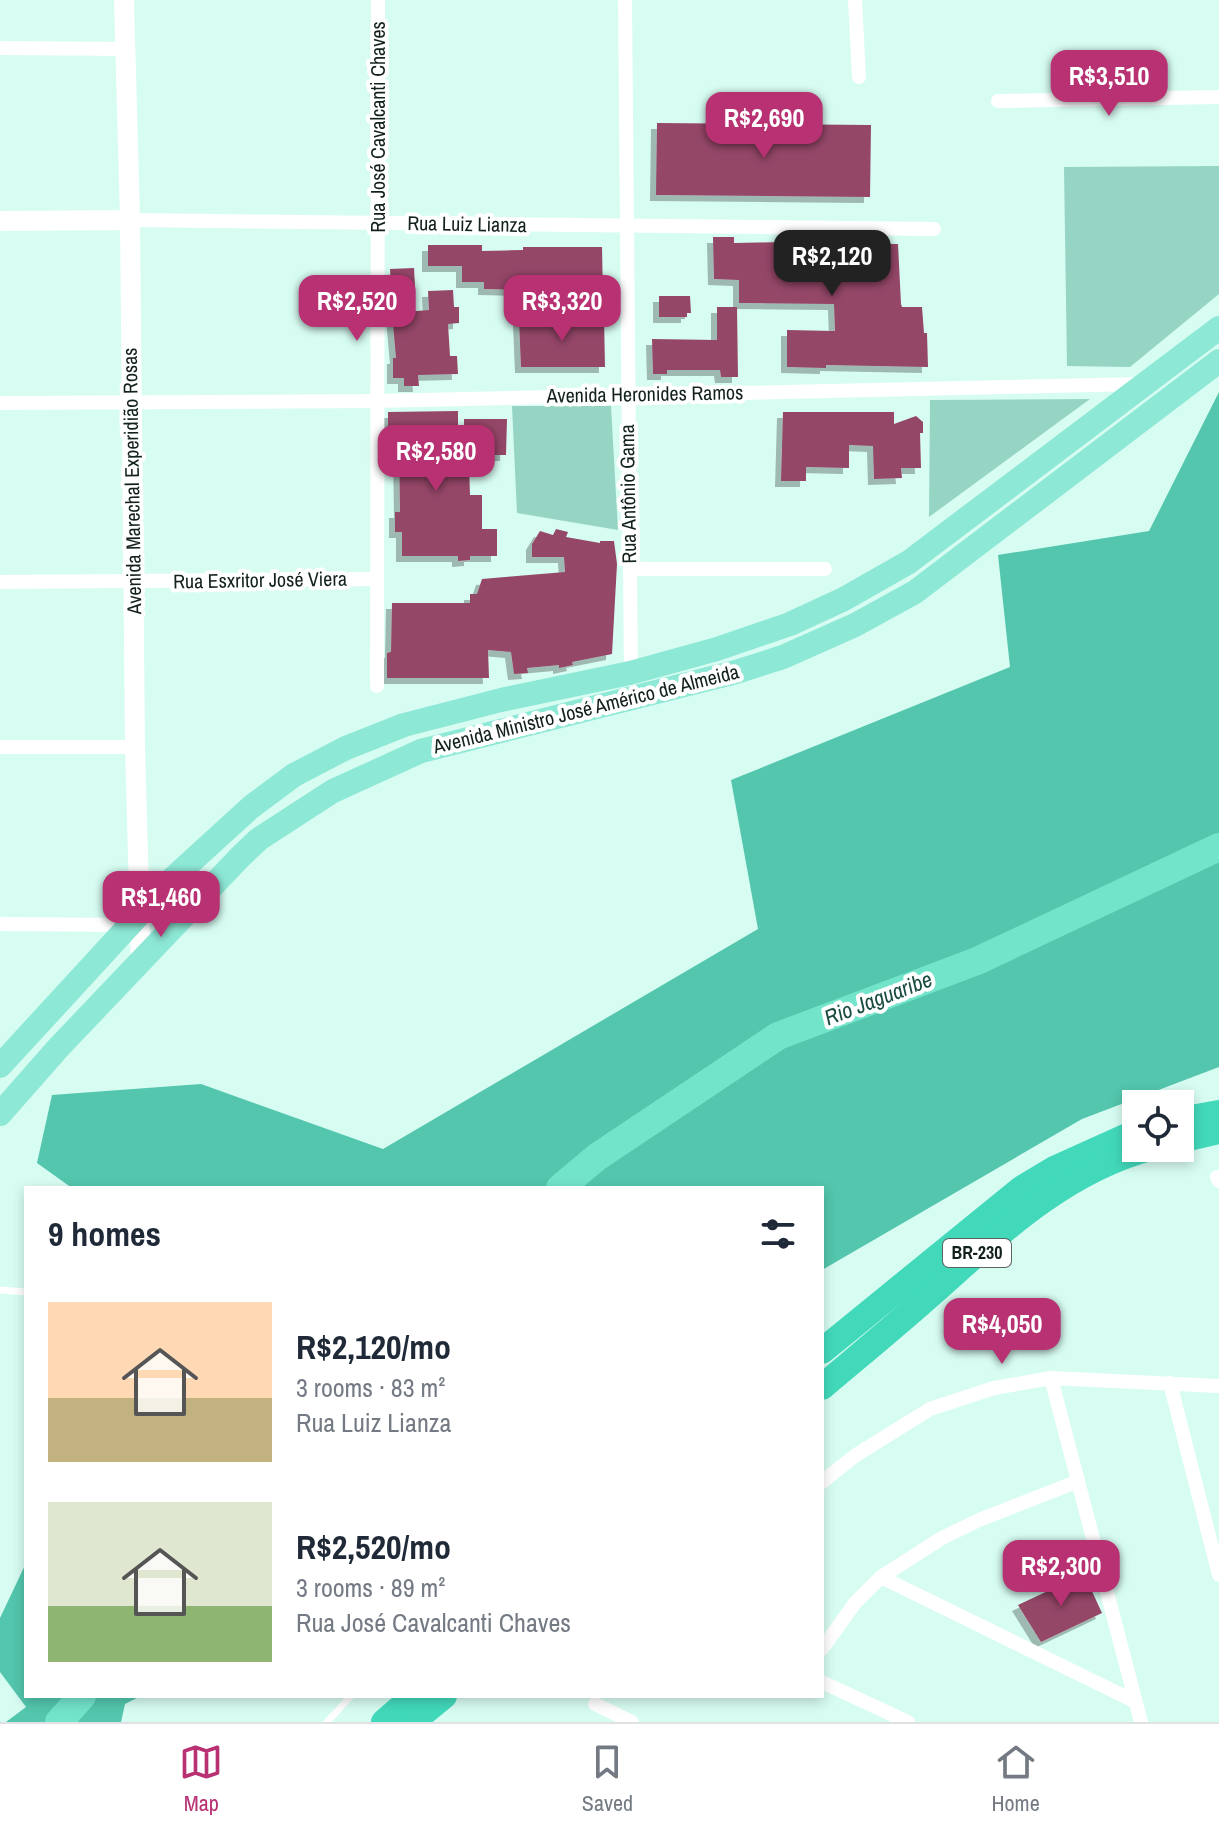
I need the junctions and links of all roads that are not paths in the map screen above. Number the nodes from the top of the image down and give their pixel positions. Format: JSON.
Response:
{"nodes":[{"id":1,"x":124,"y":0,"type":"edge"},
{"id":2,"x":378,"y":0,"type":"edge"},
{"id":3,"x":625,"y":0,"type":"edge"},
{"id":4,"x":855,"y":0,"type":"edge"},
{"id":5,"x":0,"y":48,"type":"edge"},
{"id":6,"x":124,"y":49,"type":"junction"},
{"id":7,"x":859,"y":77,"type":"dead end"},
{"id":8,"x":1219,"y":97,"type":"edge"},
{"id":9,"x":998,"y":101,"type":"dead end"},
{"id":10,"x":130,"y":220,"type":"junction"},
{"id":11,"x":0,"y":221,"type":"edge"},
{"id":12,"x":378,"y":223,"type":"junction"},
{"id":13,"x":626,"y":226,"type":"junction"},
{"id":14,"x":934,"y":229,"type":"dead end"},
{"id":15,"x":1219,"y":328,"type":"edge"},
{"id":16,"x":1219,"y":361,"type":"edge"},
{"id":17,"x":1146,"y":384,"type":"junction"},
{"id":18,"x":627,"y":395,"type":"junction"},
{"id":19,"x":131,"y":401,"type":"junction"},
{"id":20,"x":376,"y":401,"type":"junction"},
{"id":21,"x":0,"y":403,"type":"edge"},
{"id":22,"x":630,"y":569,"type":"junction"},
{"id":23,"x":825,"y":569,"type":"dead end"},
{"id":24,"x":377,"y":579,"type":"junction"},
{"id":25,"x":133,"y":581,"type":"junction"},
{"id":26,"x":0,"y":582,"type":"edge"},
{"id":27,"x":630,"y":673,"type":"junction"},
{"id":28,"x":377,"y":686,"type":"dead end"},
{"id":29,"x":633,"y":700,"type":"junction"},
{"id":30,"x":0,"y":747,"type":"edge"},
{"id":31,"x":135,"y":747,"type":"junction"},
{"id":32,"x":213,"y":841,"type":"junction"},
{"id":33,"x":240,"y":857,"type":"junction"},
{"id":34,"x":133,"y":921,"type":"junction"},
{"id":35,"x":0,"y":924,"type":"edge"},
{"id":36,"x":141,"y":963,"type":"junction"},
{"id":37,"x":0,"y":1066,"type":"edge"},
{"id":38,"x":1219,"y":1113,"type":"edge"},
{"id":39,"x":0,"y":1114,"type":"edge"},
{"id":40,"x":1194,"y":1117,"type":"edge"},
{"id":41,"x":1219,"y":1131,"type":"edge"},
{"id":42,"x":1194,"y":1137,"type":"edge"},
{"id":43,"x":1122,"y":1138,"type":"edge"},
{"id":44,"x":1122,"y":1158,"type":"edge"},
{"id":45,"x":0,"y":1290,"type":"edge"},
{"id":46,"x":24,"y":1292,"type":"edge"},
{"id":47,"x":824,"y":1349,"type":"edge"},
{"id":48,"x":1051,"y":1378,"type":"junction"},
{"id":49,"x":1170,"y":1383,"type":"junction"},
{"id":50,"x":824,"y":1385,"type":"edge"},
{"id":51,"x":1219,"y":1386,"type":"edge"},
{"id":52,"x":824,"y":1480,"type":"edge"},
{"id":53,"x":1076,"y":1482,"type":"junction"},
{"id":54,"x":1219,"y":1575,"type":"edge"},
{"id":55,"x":881,"y":1577,"type":"junction"},
{"id":56,"x":824,"y":1646,"type":"edge"},
{"id":57,"x":824,"y":1683,"type":"edge"},
{"id":58,"x":349,"y":1698,"type":"edge"},
{"id":59,"x":412,"y":1698,"type":"edge"},
{"id":60,"x":442,"y":1698,"type":"edge"},
{"id":61,"x":1136,"y":1702,"type":"junction"},
{"id":62,"x":595,"y":1704,"type":"dead end"},
{"id":63,"x":327,"y":1722,"type":"edge"},
{"id":64,"x":384,"y":1722,"type":"edge"},
{"id":65,"x":412,"y":1722,"type":"edge"},
{"id":66,"x":632,"y":1722,"type":"edge"},
{"id":67,"x":908,"y":1722,"type":"edge"},
{"id":68,"x":1141,"y":1722,"type":"edge"}],
"edges":[{"from":1,"to":6,"type":"main road","name":"Avenida Marechal Experidião Rosas"},
{"from":2,"to":12,"type":"street","name":"Rua José Cavalcanti Chaves"},
{"from":3,"to":13,"type":"street","name":"Rua Antônio Gama"},
{"from":4,"to":7,"type":"street"},
{"from":5,"to":6,"type":"street"},
{"from":6,"to":10,"type":"main road","name":"Avenida Marechal Experidião Rosas"},
{"from":8,"to":9,"type":"street"},
{"from":10,"to":11,"type":"main road","name":"Rua Luiz Lianza"},
{"from":10,"to":12,"type":"street","name":"Rua Luiz Lianza"},
{"from":10,"to":19,"type":"main road","name":"Avenida Marechal Experidião Rosas"},
{"from":12,"to":13,"type":"street","name":"Rua Luiz Lianza"},
{"from":12,"to":20,"type":"street","name":"Rua José Cavalcanti Chaves"},
{"from":13,"to":14,"type":"street","name":"Rua Luiz Lianza"},
{"from":13,"to":18,"type":"street","name":"Rua Antônio Gama"},
{"from":15,"to":17,"type":"main road","name":"Avenida Ministro José Américo de Almeida"},
{"from":16,"to":29,"type":"main road","name":"Avenida Ministro José Américo de Almeida"},
{"from":17,"to":18,"type":"street","name":"Avenida Heronides Ramos"},
{"from":17,"to":27,"type":"main road","name":"Avenida Ministro José Américo de Almeida"},
{"from":18,"to":20,"type":"street","name":"Avenida Heronides Ramos"},
{"from":18,"to":22,"type":"street","name":"Rua Antônio Gama"},
{"from":19,"to":20,"type":"street","name":"Avenida Heronides Ramos"},
{"from":19,"to":21,"type":"street","name":"Avenida Heronides Ramos"},
{"from":19,"to":25,"type":"main road","name":"Avenida Marechal Experidião Rosas"},
{"from":20,"to":24,"type":"street","name":"Rua José Cavalcanti Chaves"},
{"from":22,"to":23,"type":"street"},
{"from":22,"to":27,"type":"street","name":"Rua Antônio Gama"},
{"from":24,"to":25,"type":"street","name":"Rua Esxritor José Viera"},
{"from":24,"to":28,"type":"street","name":"Rua José Cavalcanti Chaves"},
{"from":25,"to":26,"type":"street","name":"Rua Esxritor José Viera"},
{"from":25,"to":31,"type":"main road","name":"Avenida Marechal Experidião Rosas"},
{"from":27,"to":29,"type":"street","name":"Rua Antônio Gama"},
{"from":27,"to":32,"type":"main road","name":"Avenida Ministro José Américo de Almeida"},
{"from":29,"to":33,"type":"main road","name":"Avenida Ministro José Américo de Almeida"},
{"from":30,"to":31,"type":"street"},
{"from":31,"to":34,"type":"main road","name":"Avenida Marechal Experidião Rosas"},
{"from":32,"to":33,"type":"main road"},
{"from":32,"to":34,"type":"main road","name":"Avenida Ministro José Américo de Almeida"},
{"from":33,"to":36,"type":"main road","name":"Avenida Ministro José Américo de Almeida"},
{"from":34,"to":35,"type":"street"},
{"from":34,"to":36,"type":"main road","name":"Avenida Marechal Experidião Rosas"},
{"from":34,"to":37,"type":"main road","name":"Avenida Ministro José Américo de Almeida"},
{"from":36,"to":39,"type":"main road","name":"Avenida Ministro José Américo de Almeida"},
{"from":38,"to":40,"type":"highway"},
{"from":41,"to":42,"type":"highway"},
{"from":43,"to":47,"type":"highway","number":"BR-230"},
{"from":44,"to":50,"type":"highway","number":"BR-230"},
{"from":45,"to":46,"type":"lane"},
{"from":48,"to":49,"type":"street"},
{"from":48,"to":52,"type":"street"},
{"from":48,"to":53,"type":"street"},
{"from":49,"to":51,"type":"street"},
{"from":49,"to":54,"type":"street"},
{"from":53,"to":55,"type":"street"},
{"from":53,"to":61,"type":"street"},
{"from":55,"to":56,"type":"street"},
{"from":55,"to":61,"type":"street"},
{"from":57,"to":67,"type":"street"},
{"from":58,"to":63,"type":"lane"},
{"from":59,"to":64,"type":"highway"},
{"from":60,"to":65,"type":"highway"},
{"from":61,"to":68,"type":"street"},
{"from":62,"to":66,"type":"street"}]}
